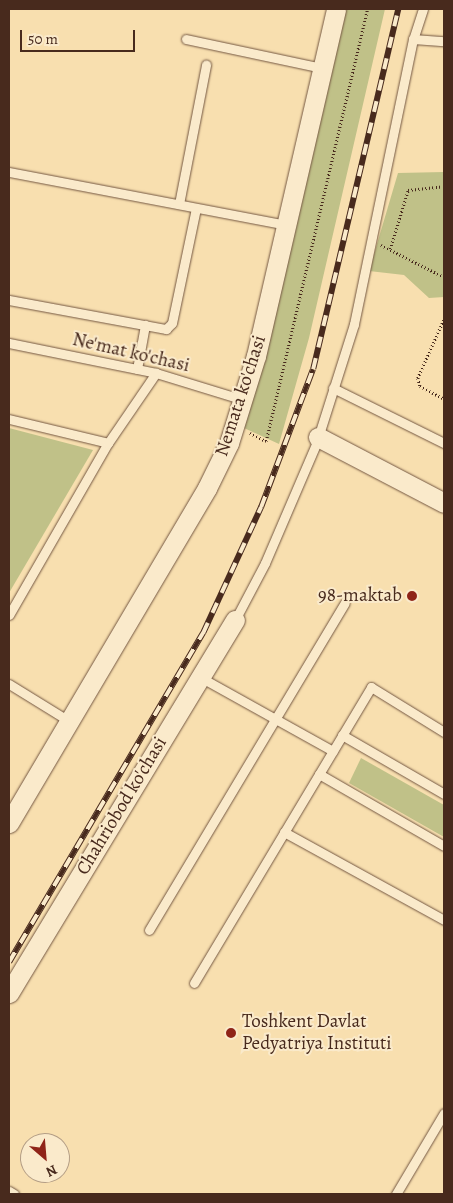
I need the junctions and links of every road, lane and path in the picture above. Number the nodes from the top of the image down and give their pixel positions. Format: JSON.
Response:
{"nodes":[{"id":1,"x":336,"y":9,"type":"edge"},
{"id":2,"x":366,"y":9,"type":"edge"},
{"id":3,"x":423,"y":9,"type":"edge"},
{"id":4,"x":186,"y":39,"type":"dead end"},
{"id":5,"x":413,"y":39,"type":"junction"},
{"id":6,"x":444,"y":41,"type":"edge"},
{"id":7,"x":206,"y":64,"type":"dead end"},
{"id":8,"x":322,"y":68,"type":"junction"},
{"id":9,"x":9,"y":172,"type":"edge"},
{"id":10,"x":444,"y":186,"type":"edge"},
{"id":11,"x":179,"y":204,"type":"junction"},
{"id":12,"x":196,"y":208,"type":"junction"},
{"id":13,"x":287,"y":225,"type":"junction"},
{"id":14,"x":371,"y":240,"type":"junction"},
{"id":15,"x":390,"y":249,"type":"junction"},
{"id":16,"x":444,"y":277,"type":"edge"},
{"id":17,"x":9,"y":300,"type":"edge"},
{"id":18,"x":444,"y":320,"type":"edge"},
{"id":19,"x":145,"y":325,"type":"junction"},
{"id":20,"x":9,"y":343,"type":"edge"},
{"id":21,"x":137,"y":369,"type":"junction"},
{"id":22,"x":156,"y":373,"type":"junction"},
{"id":23,"x":334,"y":388,"type":"junction"},
{"id":24,"x":444,"y":399,"type":"edge"},
{"id":25,"x":244,"y":400,"type":"junction"},
{"id":26,"x":9,"y":420,"type":"edge"},
{"id":27,"x":235,"y":427,"type":"junction"},
{"id":28,"x":318,"y":436,"type":"junction"},
{"id":29,"x":108,"y":443,"type":"junction"},
{"id":30,"x":444,"y":443,"type":"edge"},
{"id":31,"x":444,"y":503,"type":"edge"},
{"id":32,"x":345,"y":603,"type":"dead end"},
{"id":33,"x":9,"y":615,"type":"edge"},
{"id":34,"x":235,"y":620,"type":"joint"},
{"id":35,"x":200,"y":677,"type":"junction"},
{"id":36,"x":9,"y":684,"type":"edge"},
{"id":37,"x":70,"y":721,"type":"junction"},
{"id":38,"x":444,"y":732,"type":"edge"},
{"id":39,"x":342,"y":735,"type":"junction"},
{"id":40,"x":332,"y":752,"type":"junction"},
{"id":41,"x":319,"y":774,"type":"junction"},
{"id":42,"x":444,"y":794,"type":"edge"},
{"id":43,"x":9,"y":823,"type":"edge"},
{"id":44,"x":284,"y":832,"type":"junction"},
{"id":45,"x":444,"y":846,"type":"edge"},
{"id":46,"x":444,"y":920,"type":"edge"},
{"id":47,"x":148,"y":930,"type":"dead end"},
{"id":48,"x":194,"y":983,"type":"dead end"},
{"id":49,"x":9,"y":993,"type":"edge"},
{"id":50,"x":444,"y":1113,"type":"edge"},
{"id":51,"x":9,"y":1191,"type":"edge"},
{"id":52,"x":14,"y":1194,"type":"edge"},
{"id":53,"x":396,"y":1194,"type":"edge"}],
"edges":[{"from":1,"to":8,"type":"street","name":"Nemata ko'chasi"},
{"from":2,"to":27,"type":"path"},
{"from":3,"to":5,"type":"lane"},
{"from":4,"to":8,"type":"lane"},
{"from":5,"to":6,"type":"lane"},
{"from":5,"to":14,"type":"lane"},
{"from":7,"to":11,"type":"lane"},
{"from":8,"to":13,"type":"street","name":"Nemata ko'chasi"},
{"from":9,"to":11,"type":"lane"},
{"from":10,"to":15,"type":"path"},
{"from":11,"to":12,"type":"lane"},
{"from":12,"to":13,"type":"lane"},
{"from":12,"to":19,"type":"lane"},
{"from":13,"to":25,"type":"street","name":"Nemata ko'chasi"},
{"from":14,"to":15,"type":"path"},
{"from":14,"to":23,"type":"lane"},
{"from":15,"to":16,"type":"path"},
{"from":17,"to":19,"type":"lane"},
{"from":18,"to":24,"type":"path"},
{"from":19,"to":21,"type":"lane"},
{"from":20,"to":21,"type":"lane","name":"Ne'mat ko'chasi"},
{"from":21,"to":22,"type":"lane","name":"Ne'mat ko'chasi"},
{"from":22,"to":25,"type":"lane","name":"Ne'mat ko'chasi"},
{"from":22,"to":29,"type":"lane"},
{"from":23,"to":28,"type":"lane"},
{"from":23,"to":30,"type":"lane"},
{"from":25,"to":27,"type":"street","name":"Nemata ko'chasi"},
{"from":26,"to":29,"type":"lane"},
{"from":27,"to":37,"type":"street","name":"Nemata ko'chasi"},
{"from":28,"to":31,"type":"street"},
{"from":28,"to":34,"type":"lane"},
{"from":29,"to":33,"type":"lane"},
{"from":32,"to":47,"type":"lane"},
{"from":34,"to":35,"type":"street","name":"Chahriobod ko'chasi"},
{"from":35,"to":40,"type":"lane"},
{"from":35,"to":49,"type":"street","name":"Chahriobod ko'chasi"},
{"from":36,"to":37,"type":"lane"},
{"from":37,"to":43,"type":"street","name":"Nemata ko'chasi"},
{"from":38,"to":39,"type":"lane"},
{"from":39,"to":40,"type":"lane"},
{"from":39,"to":42,"type":"lane"},
{"from":40,"to":41,"type":"lane"},
{"from":41,"to":44,"type":"lane"},
{"from":41,"to":45,"type":"lane"},
{"from":44,"to":46,"type":"lane"},
{"from":44,"to":48,"type":"lane"},
{"from":50,"to":53,"type":"lane"},
{"from":51,"to":52,"type":"lane"}]}
